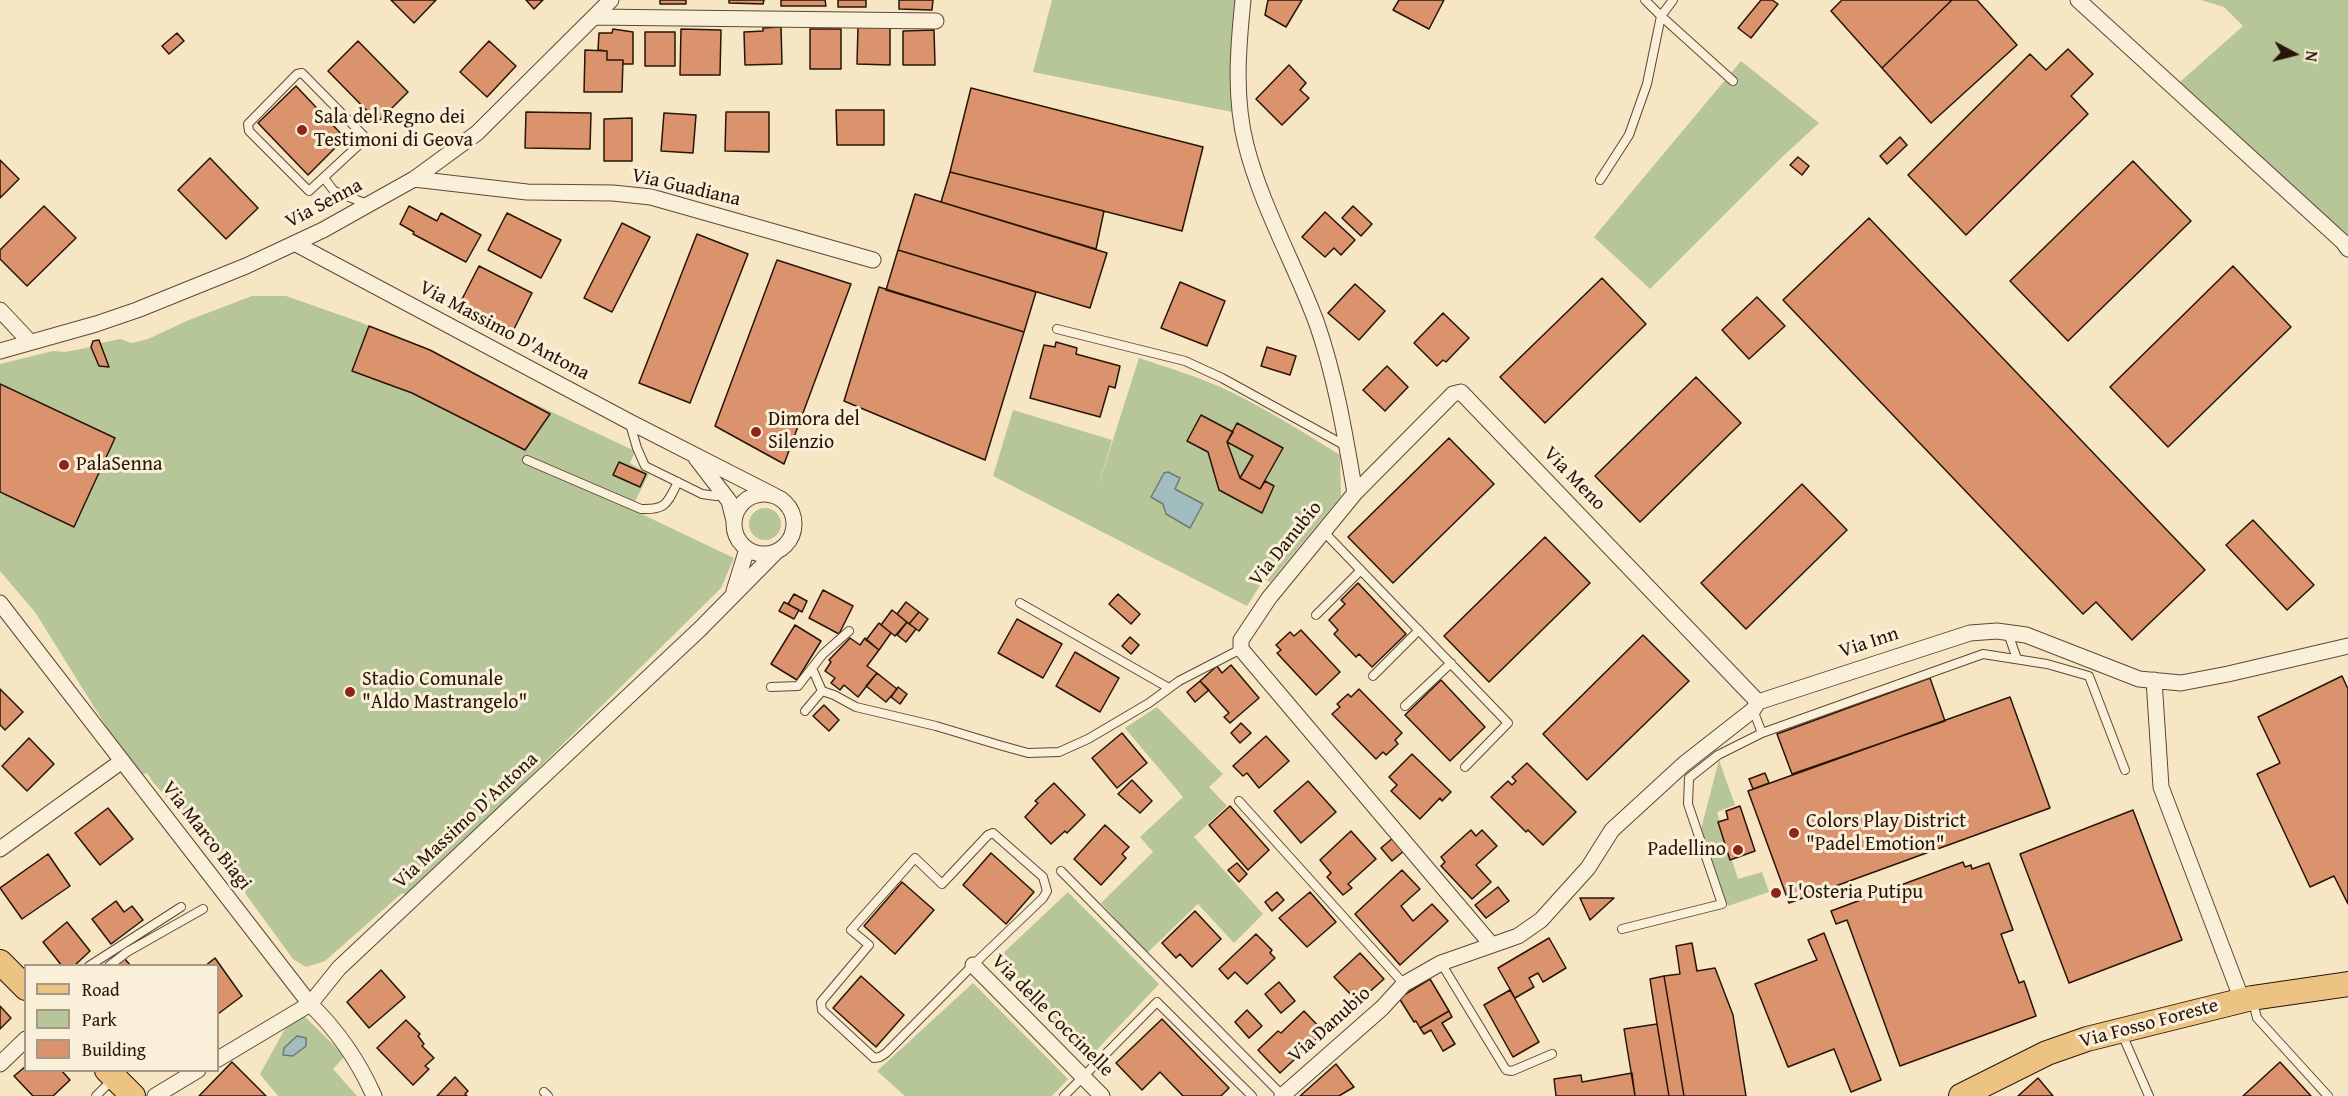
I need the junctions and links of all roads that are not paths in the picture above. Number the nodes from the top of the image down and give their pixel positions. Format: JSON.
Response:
{"nodes":[{"id":1,"x":611,"y":0,"type":"edge"},
{"id":2,"x":1243,"y":0,"type":"edge"},
{"id":3,"x":1645,"y":0,"type":"edge"},
{"id":4,"x":1672,"y":0,"type":"edge"},
{"id":5,"x":2078,"y":0,"type":"edge"},
{"id":6,"x":1661,"y":16,"type":"junction"},
{"id":7,"x":594,"y":18,"type":"junction"},
{"id":8,"x":936,"y":21,"type":"dead end"},
{"id":9,"x":1733,"y":81,"type":"dead end"},
{"id":10,"x":324,"y":178,"type":"junction"},
{"id":11,"x":414,"y":179,"type":"junction"},
{"id":12,"x":1600,"y":180,"type":"dead end"},
{"id":13,"x":369,"y":204,"type":"junction"},
{"id":14,"x":296,"y":244,"type":"junction"},
{"id":15,"x":2348,"y":249,"type":"edge"},
{"id":16,"x":873,"y":260,"type":"dead end"},
{"id":17,"x":0,"y":310,"type":"edge"},
{"id":18,"x":1057,"y":329,"type":"dead end"},
{"id":19,"x":30,"y":342,"type":"junction"},
{"id":20,"x":0,"y":351,"type":"edge"},
{"id":21,"x":630,"y":422,"type":"junction"},
{"id":22,"x":1347,"y":447,"type":"junction"},
{"id":23,"x":692,"y":453,"type":"junction"},
{"id":24,"x":527,"y":460,"type":"dead end"},
{"id":25,"x":678,"y":482,"type":"junction"},
{"id":26,"x":1355,"y":493,"type":"junction"},
{"id":27,"x":725,"y":494,"type":"junction"},
{"id":28,"x":775,"y":496,"type":"junction"},
{"id":29,"x":734,"y":521,"type":"junction"},
{"id":30,"x":1323,"y":531,"type":"junction"},
{"id":31,"x":747,"y":549,"type":"junction"},
{"id":32,"x":775,"y":553,"type":"junction"},
{"id":33,"x":1360,"y":570,"type":"junction"},
{"id":34,"x":731,"y":597,"type":"junction"},
{"id":35,"x":0,"y":603,"type":"edge"},
{"id":36,"x":1020,"y":603,"type":"dead end"},
{"id":37,"x":1316,"y":615,"type":"dead end"},
{"id":38,"x":1419,"y":630,"type":"junction"},
{"id":39,"x":849,"y":631,"type":"dead end"},
{"id":40,"x":2008,"y":632,"type":"junction"},
{"id":41,"x":2348,"y":646,"type":"edge"},
{"id":42,"x":1241,"y":649,"type":"junction"},
{"id":43,"x":2017,"y":659,"type":"junction"},
{"id":44,"x":1450,"y":663,"type":"junction"},
{"id":45,"x":812,"y":668,"type":"junction"},
{"id":46,"x":1373,"y":676,"type":"dead end"},
{"id":47,"x":2154,"y":680,"type":"junction"},
{"id":48,"x":771,"y":687,"type":"dead end"},
{"id":49,"x":1169,"y":688,"type":"junction"},
{"id":50,"x":822,"y":691,"type":"junction"},
{"id":51,"x":1405,"y":706,"type":"dead end"},
{"id":52,"x":1756,"y":706,"type":"junction"},
{"id":53,"x":805,"y":711,"type":"dead end"},
{"id":54,"x":1762,"y":733,"type":"junction"},
{"id":55,"x":1706,"y":756,"type":"junction"},
{"id":56,"x":122,"y":761,"type":"junction"},
{"id":57,"x":1465,"y":767,"type":"dead end"},
{"id":58,"x":2125,"y":770,"type":"dead end"},
{"id":59,"x":1239,"y":801,"type":"dead end"},
{"id":60,"x":0,"y":849,"type":"edge"},
{"id":61,"x":1061,"y":871,"type":"dead end"},
{"id":62,"x":181,"y":907,"type":"dead end"},
{"id":63,"x":203,"y":909,"type":"dead end"},
{"id":64,"x":1622,"y":929,"type":"dead end"},
{"id":65,"x":1491,"y":944,"type":"junction"},
{"id":66,"x":0,"y":962,"type":"edge"},
{"id":67,"x":1440,"y":963,"type":"junction"},
{"id":68,"x":92,"y":964,"type":"edge"},
{"id":69,"x":112,"y":964,"type":"edge"},
{"id":70,"x":973,"y":965,"type":"junction"},
{"id":71,"x":1404,"y":984,"type":"junction"},
{"id":72,"x":2348,"y":984,"type":"edge"},
{"id":73,"x":24,"y":986,"type":"edge"},
{"id":74,"x":2247,"y":999,"type":"junction"},
{"id":75,"x":310,"y":1004,"type":"junction"},
{"id":76,"x":2120,"y":1030,"type":"junction"},
{"id":77,"x":24,"y":1041,"type":"edge"},
{"id":78,"x":1552,"y":1054,"type":"dead end"},
{"id":79,"x":219,"y":1058,"type":"edge"},
{"id":80,"x":0,"y":1064,"type":"edge"},
{"id":81,"x":196,"y":1072,"type":"edge"},
{"id":82,"x":110,"y":1074,"type":"edge"},
{"id":83,"x":1083,"y":1076,"type":"junction"},
{"id":84,"x":96,"y":1096,"type":"edge"},
{"id":85,"x":133,"y":1096,"type":"edge"},
{"id":86,"x":155,"y":1096,"type":"edge"},
{"id":87,"x":374,"y":1096,"type":"edge"},
{"id":88,"x":1064,"y":1096,"type":"edge"},
{"id":89,"x":1102,"y":1096,"type":"edge"},
{"id":90,"x":1252,"y":1096,"type":"edge"},
{"id":91,"x":1282,"y":1096,"type":"edge"},
{"id":92,"x":1961,"y":1096,"type":"edge"},
{"id":93,"x":2149,"y":1096,"type":"edge"},
{"id":94,"x":2328,"y":1096,"type":"edge"}],
"edges":[{"from":1,"to":7,"type":"street","name":"Via Senna"},
{"from":2,"to":22,"type":"street"},
{"from":3,"to":6,"type":"lane"},
{"from":4,"to":6,"type":"lane"},
{"from":5,"to":15,"type":"street"},
{"from":6,"to":9,"type":"lane"},
{"from":6,"to":12,"type":"lane"},
{"from":7,"to":8,"type":"street"},
{"from":7,"to":11,"type":"street","name":"Via Senna"},
{"from":10,"to":10,"type":"lane"},
{"from":10,"to":13,"type":"lane"},
{"from":11,"to":13,"type":"street","name":"Via Senna"},
{"from":11,"to":16,"type":"street","name":"Via Guadiana"},
{"from":13,"to":14,"type":"street","name":"Via Senna"},
{"from":14,"to":19,"type":"street","name":"Via Senna"},
{"from":14,"to":21,"type":"street","name":"Via Massimo D'Antona"},
{"from":17,"to":19,"type":"street"},
{"from":18,"to":22,"type":"lane"},
{"from":19,"to":20,"type":"street","name":"Via Senna"},
{"from":21,"to":23,"type":"street","name":"Via Massimo D'Antona"},
{"from":21,"to":25,"type":"lane"},
{"from":22,"to":26,"type":"street"},
{"from":23,"to":27,"type":"street","name":"Via Massimo D'Antona"},
{"from":23,"to":28,"type":"street","name":"Via Massimo D'Antona"},
{"from":24,"to":25,"type":"lane"},
{"from":25,"to":27,"type":"lane"},
{"from":26,"to":30,"type":"street","name":"Via Danubio"},
{"from":26,"to":52,"type":"street","name":"Via Meno"},
{"from":27,"to":29,"type":"street","name":"Via Massimo D'Antona"},
{"from":28,"to":29,"type":"street"},
{"from":28,"to":32,"type":"street"},
{"from":29,"to":31,"type":"street"},
{"from":30,"to":33,"type":"lane"},
{"from":30,"to":42,"type":"street","name":"Via Danubio"},
{"from":31,"to":32,"type":"street"},
{"from":31,"to":34,"type":"street","name":"Via Massimo D'Antona"},
{"from":32,"to":34,"type":"street","name":"Via Massimo D'Antona"},
{"from":33,"to":37,"type":"lane"},
{"from":33,"to":38,"type":"lane"},
{"from":34,"to":75,"type":"street","name":"Via Massimo D'Antona"},
{"from":35,"to":56,"type":"street","name":"Via Marco Biagi"},
{"from":36,"to":49,"type":"lane"},
{"from":38,"to":44,"type":"lane"},
{"from":38,"to":46,"type":"lane"},
{"from":39,"to":45,"type":"lane"},
{"from":40,"to":43,"type":"lane"},
{"from":40,"to":47,"type":"street","name":"Via Inn"},
{"from":40,"to":52,"type":"street","name":"Via Inn"},
{"from":41,"to":47,"type":"street","name":"Via Inn"},
{"from":42,"to":49,"type":"lane"},
{"from":42,"to":65,"type":"street"},
{"from":43,"to":54,"type":"lane"},
{"from":43,"to":58,"type":"lane"},
{"from":44,"to":51,"type":"lane"},
{"from":44,"to":57,"type":"lane"},
{"from":45,"to":48,"type":"lane"},
{"from":45,"to":50,"type":"lane"},
{"from":47,"to":74,"type":"street"},
{"from":49,"to":50,"type":"lane"},
{"from":50,"to":53,"type":"lane"},
{"from":52,"to":54,"type":"lane"},
{"from":52,"to":55,"type":"street","name":"Via Inn"},
{"from":54,"to":55,"type":"lane"},
{"from":55,"to":64,"type":"lane"},
{"from":55,"to":65,"type":"street","name":"Via Inn"},
{"from":56,"to":60,"type":"street"},
{"from":56,"to":75,"type":"street","name":"Via Marco Biagi"},
{"from":59,"to":71,"type":"lane"},
{"from":61,"to":91,"type":"lane"},
{"from":62,"to":68,"type":"lane"},
{"from":63,"to":69,"type":"lane"},
{"from":65,"to":67,"type":"street","name":"Via Danubio"},
{"from":66,"to":73,"type":"main road"},
{"from":67,"to":71,"type":"street","name":"Via Danubio"},
{"from":67,"to":78,"type":"lane"},
{"from":70,"to":70,"type":"lane"},
{"from":70,"to":83,"type":"street","name":"Via delle Coccinelle"},
{"from":71,"to":91,"type":"street","name":"Via Danubio"},
{"from":72,"to":74,"type":"main road","name":"Via Fosso Foreste"},
{"from":74,"to":76,"type":"main road","name":"Via Fosso Foreste"},
{"from":74,"to":94,"type":"lane"},
{"from":75,"to":79,"type":"street","name":"Via Massimo D'Antona"},
{"from":75,"to":87,"type":"street","name":"Via Marco Biagi"},
{"from":76,"to":92,"type":"main road","name":"Via Fosso Foreste"},
{"from":76,"to":93,"type":"lane"},
{"from":77,"to":80,"type":"street"},
{"from":81,"to":86,"type":"street"},
{"from":82,"to":84,"type":"lane"},
{"from":82,"to":85,"type":"main road"},
{"from":83,"to":88,"type":"lane"},
{"from":83,"to":89,"type":"street","name":"Via delle Coccinelle"},
{"from":83,"to":90,"type":"lane"}]}
